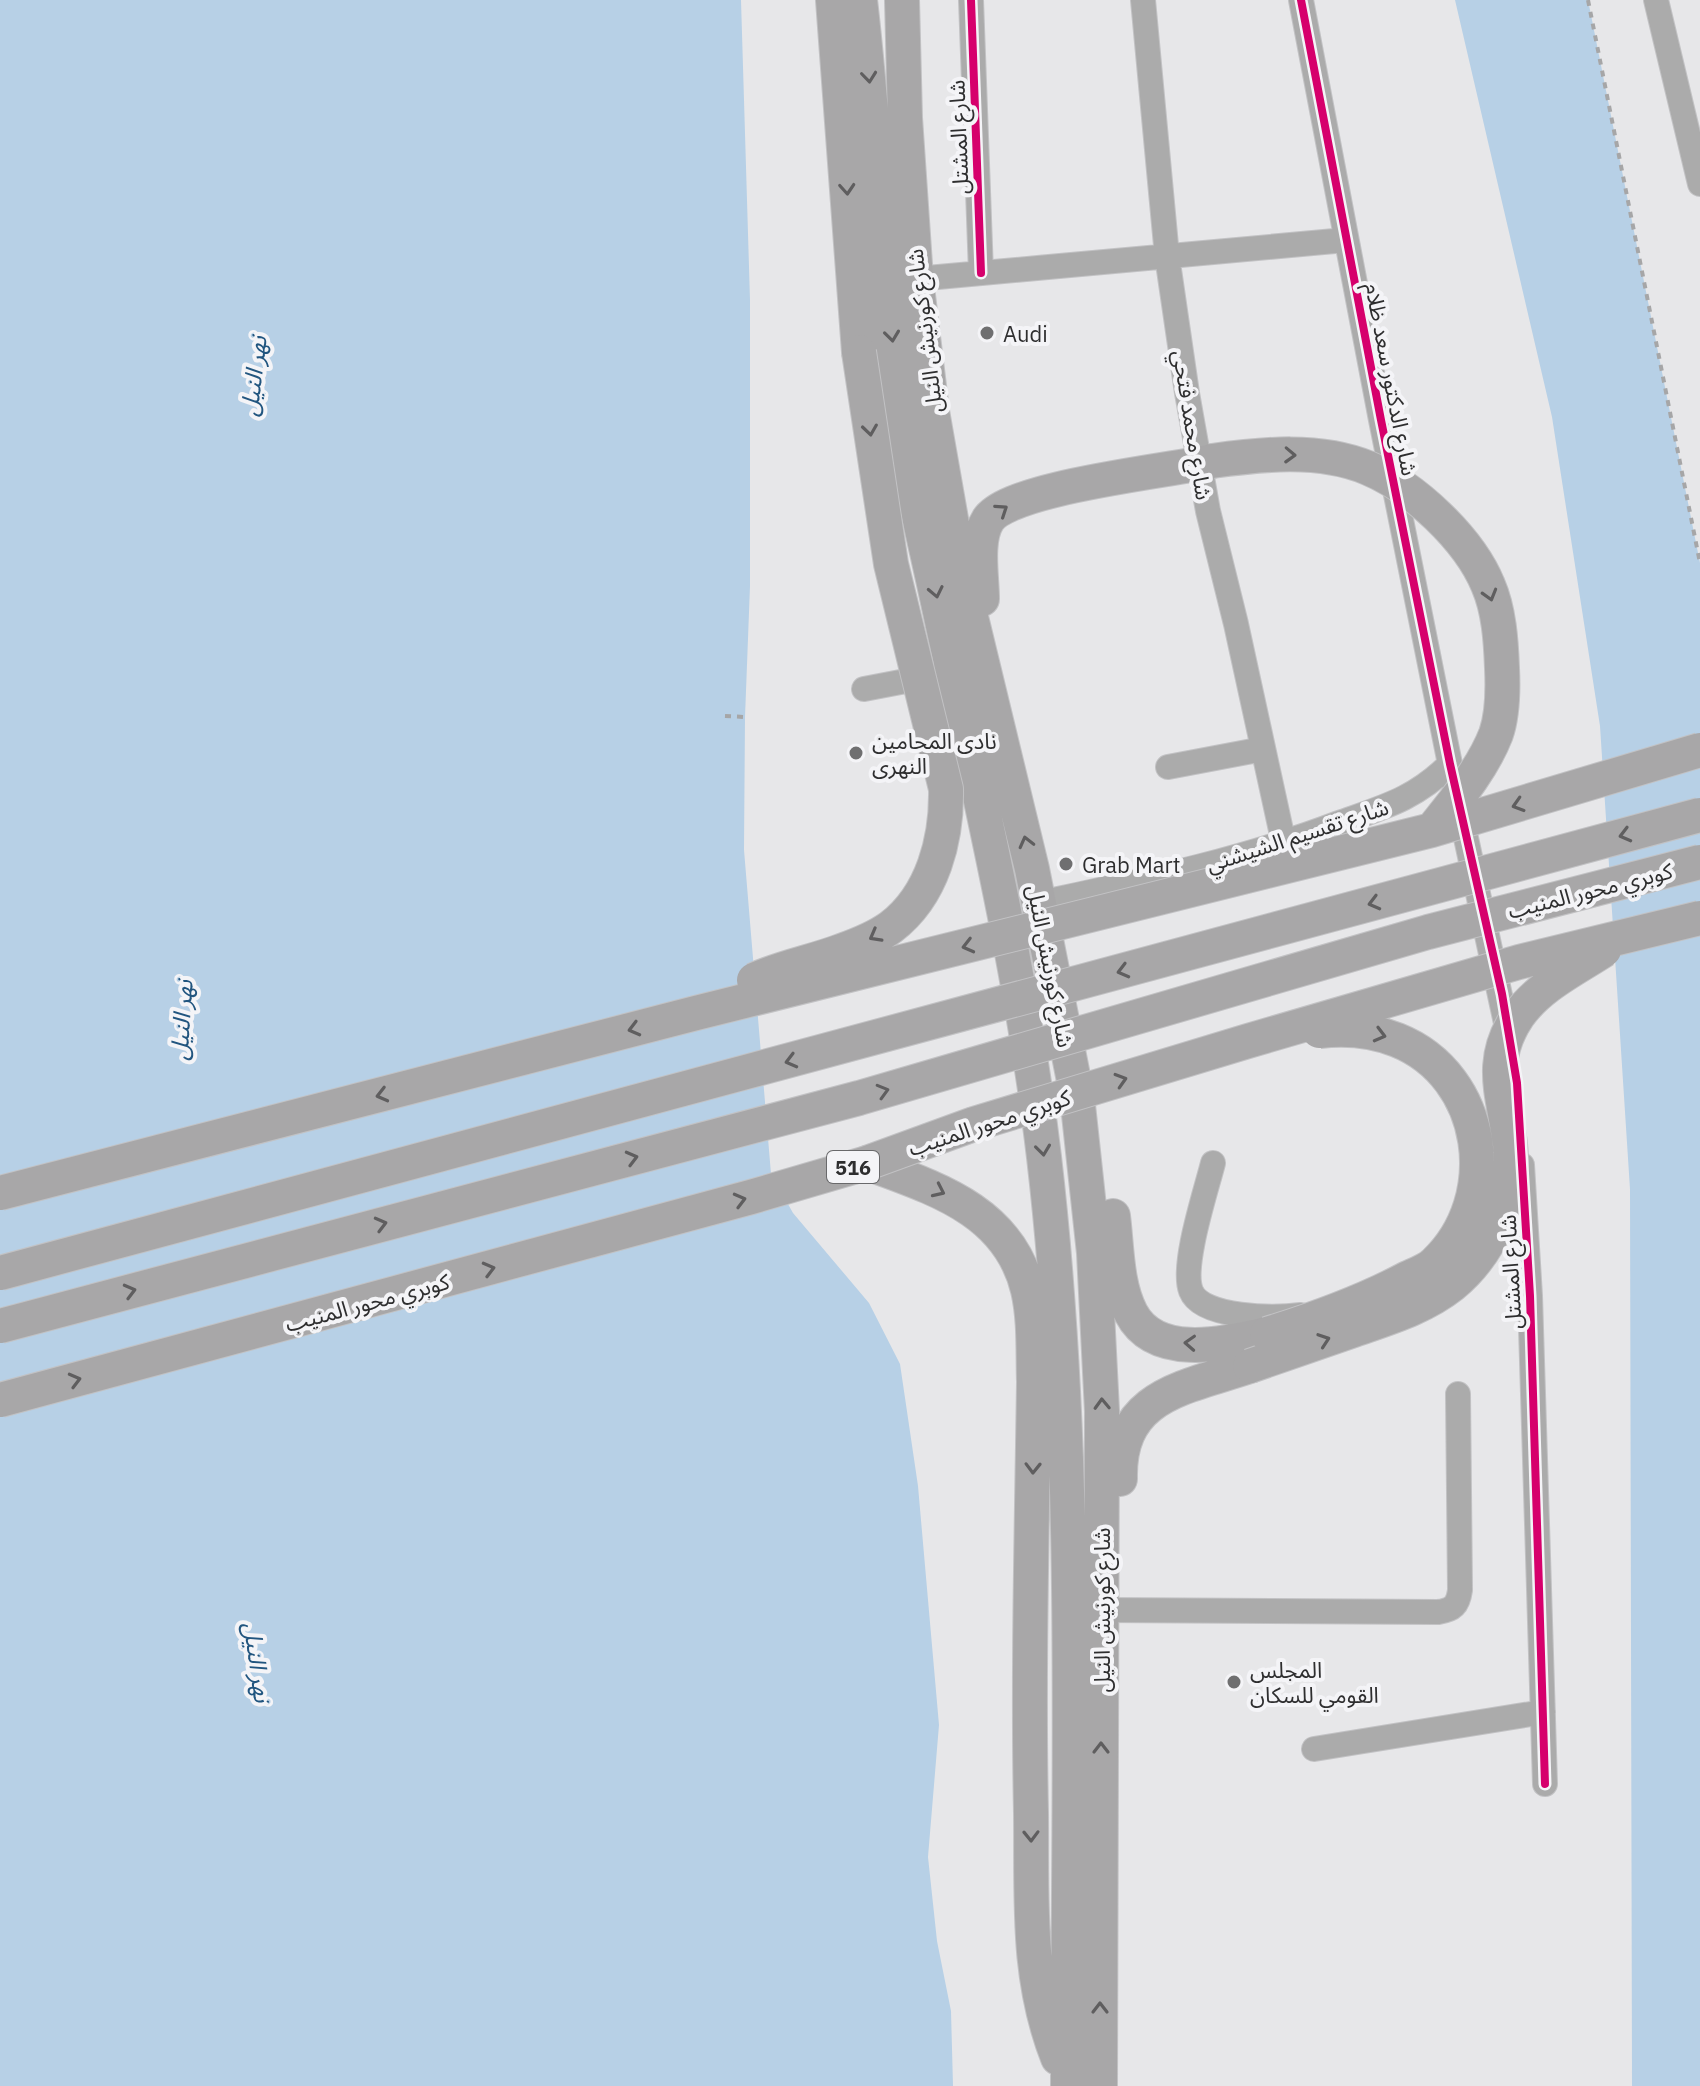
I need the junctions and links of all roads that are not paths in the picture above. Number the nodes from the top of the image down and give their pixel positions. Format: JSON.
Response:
{"nodes":[{"id":1,"x":833,"y":0,"type":"edge"},
{"id":2,"x":860,"y":0,"type":"edge"},
{"id":3,"x":902,"y":0,"type":"edge"},
{"id":4,"x":971,"y":0,"type":"edge"},
{"id":5,"x":1143,"y":0,"type":"edge"},
{"id":6,"x":1301,"y":0,"type":"edge"},
{"id":7,"x":1656,"y":0,"type":"edge"},
{"id":8,"x":1700,"y":184,"type":"edge"},
{"id":9,"x":1346,"y":240,"type":"junction"},
{"id":10,"x":1167,"y":256,"type":"junction"},
{"id":11,"x":981,"y":273,"type":"junction"},
{"id":12,"x":916,"y":279,"type":"junction"},
{"id":13,"x":1206,"y":463,"type":"junction"},
{"id":14,"x":967,"y":668,"type":"junction"},
{"id":15,"x":864,"y":689,"type":"dead end"},
{"id":16,"x":1263,"y":749,"type":"junction"},
{"id":17,"x":1700,"y":750,"type":"edge"},
{"id":18,"x":1450,"y":764,"type":"junction"},
{"id":19,"x":1168,"y":767,"type":"dead end"},
{"id":20,"x":1700,"y":815,"type":"edge"},
{"id":21,"x":1432,"y":830,"type":"junction"},
{"id":22,"x":1284,"y":844,"type":"junction"},
{"id":23,"x":1700,"y":862,"type":"edge"},
{"id":24,"x":1040,"y":903,"type":"junction"},
{"id":25,"x":1700,"y":918,"type":"edge"},
{"id":26,"x":1622,"y":939,"type":"junction"},
{"id":27,"x":696,"y":1013,"type":"junction"},
{"id":28,"x":1248,"y":1041,"type":"junction"},
{"id":29,"x":1077,"y":1096,"type":"junction"},
{"id":30,"x":867,"y":1163,"type":"junction"},
{"id":31,"x":1213,"y":1163,"type":"dead end"},
{"id":32,"x":1522,"y":1175,"type":"junction"},
{"id":33,"x":0,"y":1193,"type":"edge"},
{"id":34,"x":0,"y":1273,"type":"edge"},
{"id":35,"x":0,"y":1326,"type":"edge"},
{"id":36,"x":1458,"y":1394,"type":"dead end"},
{"id":37,"x":0,"y":1400,"type":"edge"},
{"id":38,"x":1101,"y":1605,"type":"junction"},
{"id":39,"x":1543,"y":1712,"type":"junction"},
{"id":40,"x":1314,"y":1749,"type":"dead end"},
{"id":41,"x":1545,"y":1784,"type":"dead end"},
{"id":42,"x":1078,"y":2084,"type":"edge"}],
"edges":[{"from":1,"to":27,"type":"highway","one_way":true,"bridge":true},
{"from":2,"to":14,"type":"highway","name":"شارع كورنيش النيل","one_way":true},
{"from":3,"to":12,"type":"highway","name":"شارع كورنيش النيل"},
{"from":4,"to":11,"type":"street","name":"شارع المشتل"},
{"from":5,"to":10,"type":"street","name":"شارع محمد فتحي"},
{"from":6,"to":9,"type":"street","name":"شارع الدكتور سعد ظلام"},
{"from":7,"to":8,"type":"street"},
{"from":9,"to":10,"type":"street"},
{"from":9,"to":18,"type":"street","name":"شارع الدكتور سعد ظلام"},
{"from":10,"to":11,"type":"street"},
{"from":10,"to":13,"type":"street","name":"شارع محمد فتحي"},
{"from":11,"to":12,"type":"street"},
{"from":12,"to":14,"type":"highway","name":"شارع كورنيش النيل"},
{"from":14,"to":13,"type":"highway","one_way":true},
{"from":13,"to":16,"type":"street","name":"شارع محمد فتحي"},
{"from":13,"to":21,"type":"highway","one_way":true,"bridge":true},
{"from":14,"to":15,"type":"street"},
{"from":24,"to":14,"type":"highway","name":"شارع كورنيش النيل","one_way":true},
{"from":14,"to":42,"type":"highway","name":"شارع كورنيش النيل","one_way":true},
{"from":16,"to":19,"type":"street"},
{"from":16,"to":22,"type":"street","name":"شارع محمد فتحي"},
{"from":17,"to":21,"type":"highway","one_way":true,"bridge":true},
{"from":18,"to":22,"type":"street","name":"شارع تقسيم الشيشني"},
{"from":18,"to":32,"type":"street","name":"شارع المشتل"},
{"from":20,"to":34,"type":"highway","name":"كوبري محور المنيب","one_way":true,"bridge":true},
{"from":21,"to":27,"type":"highway","one_way":true,"bridge":true},
{"from":22,"to":24,"type":"street","name":"شارع تقسيم الشيشني"},
{"from":35,"to":23,"type":"highway","name":"كوبري محور المنيب","one_way":true,"bridge":true},
{"from":24,"to":29,"type":"highway","name":"شارع كورنيش النيل"},
{"from":25,"to":26,"type":"highway","name":"كوبري محور المنيب","number":"516","bridge":true},
{"from":26,"to":28,"type":"highway","name":"كوبري محور المنيب","number":"516","bridge":true},
{"from":38,"to":26,"type":"highway","one_way":true,"bridge":true},
{"from":27,"to":33,"type":"highway","one_way":true,"bridge":true},
{"from":28,"to":29,"type":"highway","one_way":true,"bridge":true},
{"from":30,"to":28,"type":"highway","name":"كوبري محور المنيب","number":"516","one_way":true,"bridge":true},
{"from":38,"to":29,"type":"highway","name":"شارع كورنيش النيل","one_way":true},
{"from":37,"to":30,"type":"highway","name":"كوبري محور المنيب","number":"516","one_way":true,"bridge":true},
{"from":30,"to":42,"type":"highway","one_way":true},
{"from":31,"to":32,"type":"street"},
{"from":32,"to":39,"type":"street","name":"شارع المشتل"},
{"from":36,"to":38,"type":"street"},
{"from":42,"to":38,"type":"highway","name":"شارع كورنيش النيل","one_way":true},
{"from":39,"to":40,"type":"street"},
{"from":39,"to":41,"type":"street","name":"شارع المشتل"}]}
